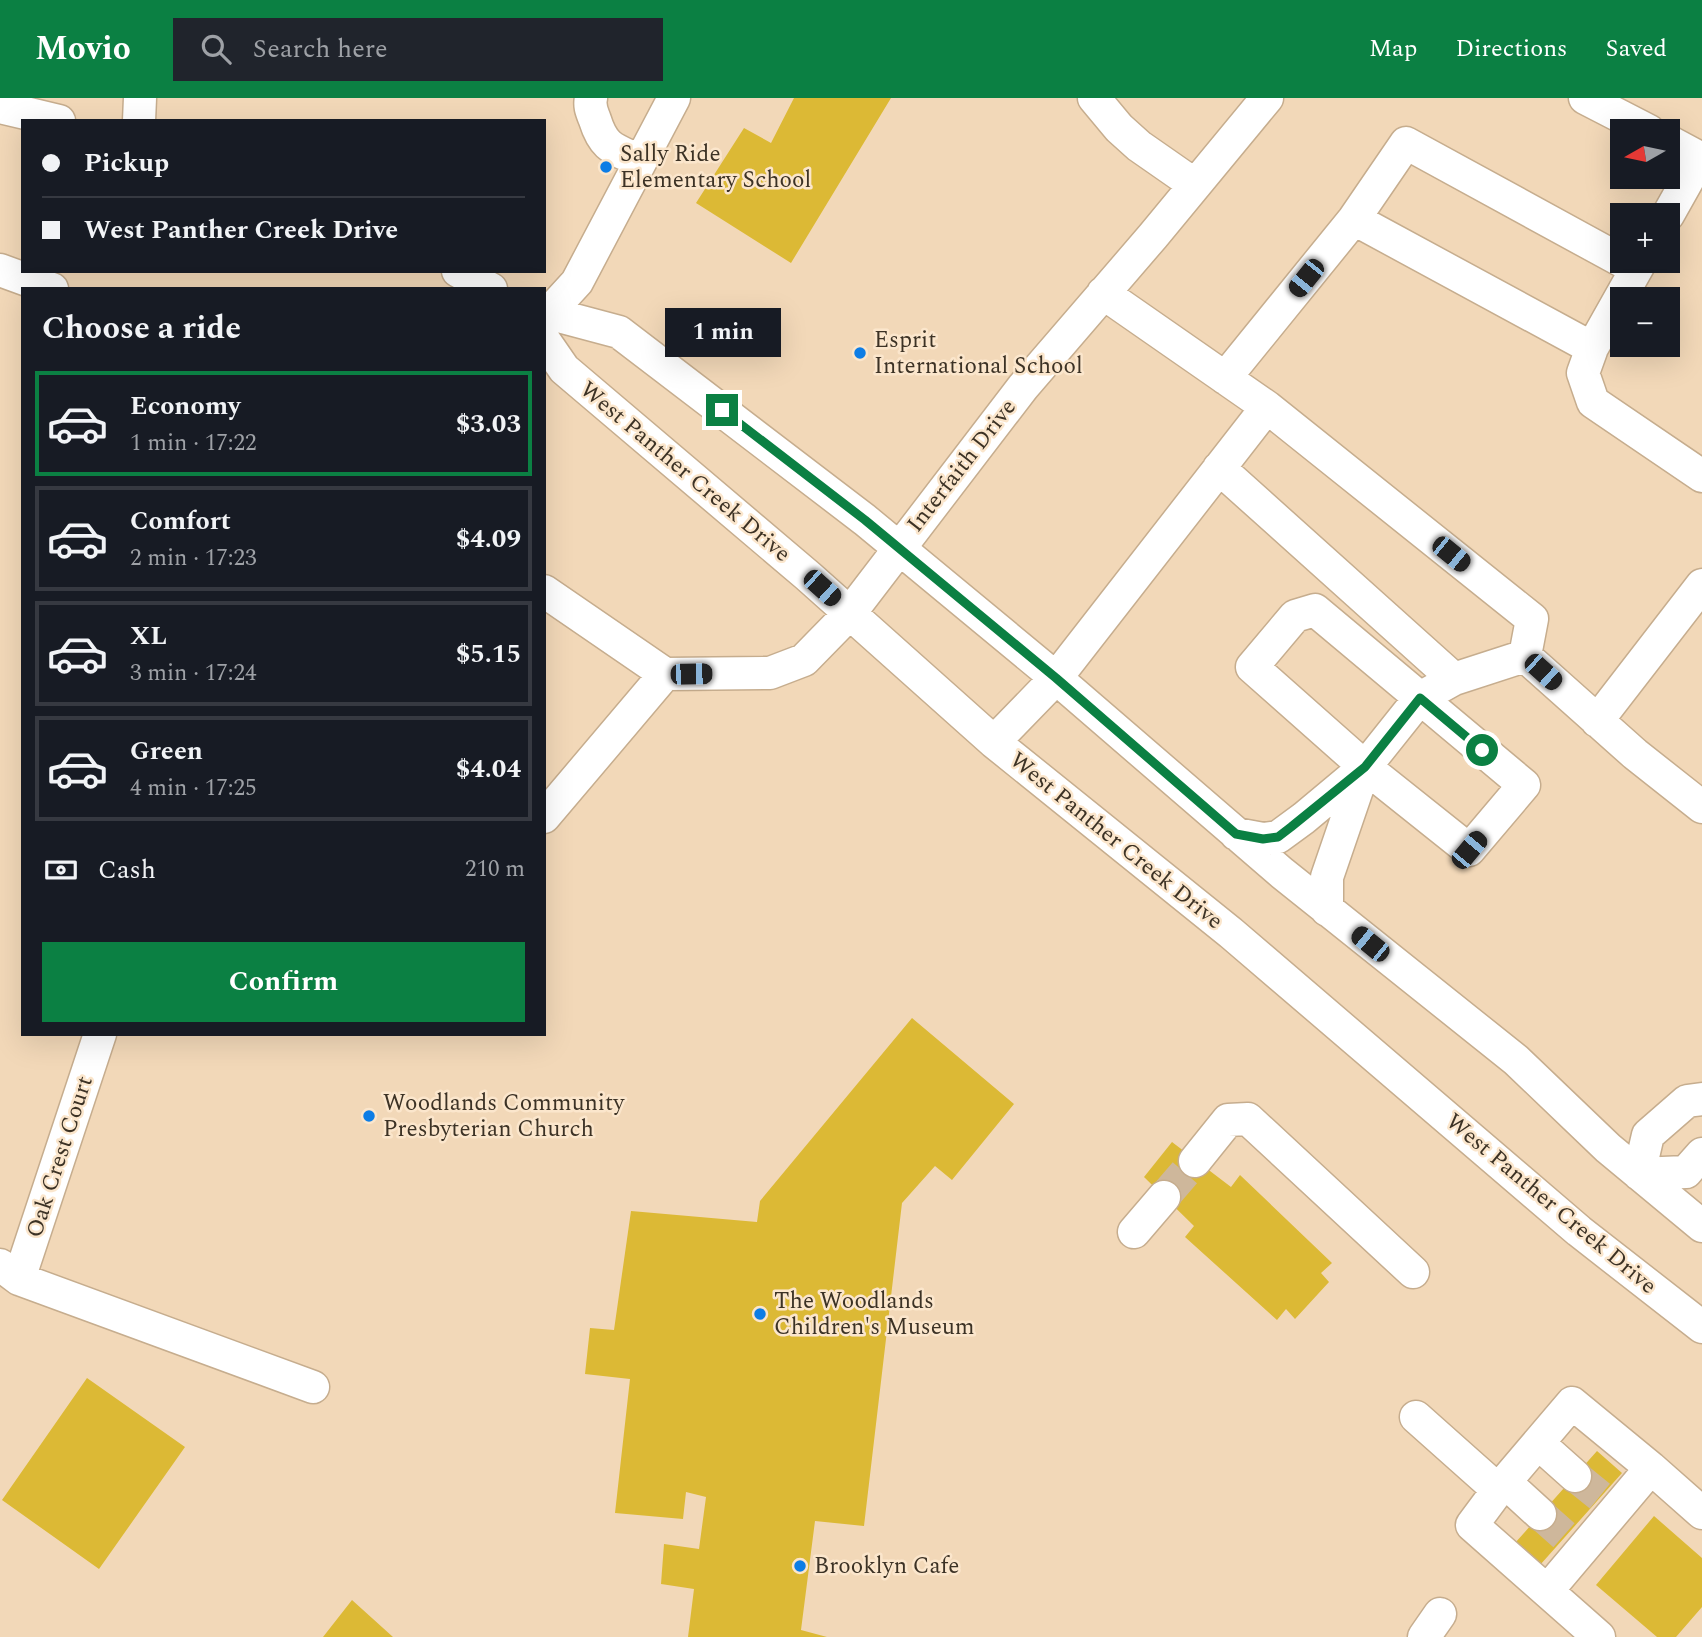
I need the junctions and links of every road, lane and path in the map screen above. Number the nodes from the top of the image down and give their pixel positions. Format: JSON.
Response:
{"nodes":[{"id":1,"x":140,"y":98,"type":"edge"},
{"id":2,"x":674,"y":98,"type":"edge"},
{"id":3,"x":1094,"y":98,"type":"edge"},
{"id":4,"x":1267,"y":98,"type":"edge"},
{"id":5,"x":1585,"y":98,"type":"edge"},
{"id":6,"x":590,"y":102,"type":"edge"},
{"id":7,"x":0,"y":107,"type":"edge"},
{"id":8,"x":51,"y":119,"type":"edge"},
{"id":9,"x":139,"y":119,"type":"edge"},
{"id":10,"x":1626,"y":119,"type":"edge"},
{"id":11,"x":1680,"y":148,"type":"edge"},
{"id":12,"x":1701,"y":159,"type":"edge"},
{"id":13,"x":640,"y":161,"type":"junction"},
{"id":14,"x":1195,"y":185,"type":"junction"},
{"id":15,"x":1675,"y":203,"type":"edge"},
{"id":16,"x":1354,"y":219,"type":"junction"},
{"id":17,"x":1610,"y":252,"type":"edge"},
{"id":18,"x":0,"y":270,"type":"edge"},
{"id":19,"x":1626,"y":273,"type":"edge"},
{"id":20,"x":47,"y":287,"type":"edge"},
{"id":21,"x":1103,"y":293,"type":"junction"},
{"id":22,"x":546,"y":319,"type":"edge"},
{"id":23,"x":546,"y":320,"type":"edge"},
{"id":24,"x":546,"y":323,"type":"edge"},
{"id":25,"x":1592,"y":348,"type":"junction"},
{"id":26,"x":1225,"y":378,"type":"junction"},
{"id":27,"x":1268,"y":407,"type":"junction"},
{"id":28,"x":1219,"y":468,"type":"junction"},
{"id":29,"x":1702,"y":476,"type":"edge"},
{"id":30,"x":899,"y":548,"type":"junction"},
{"id":31,"x":1702,"y":585,"type":"edge"},
{"id":32,"x":546,"y":592,"type":"edge"},
{"id":33,"x":850,"y":613,"type":"junction"},
{"id":34,"x":1525,"y":656,"type":"junction"},
{"id":35,"x":664,"y":674,"type":"junction"},
{"id":36,"x":1056,"y":678,"type":"junction"},
{"id":37,"x":1454,"y":679,"type":"junction"},
{"id":38,"x":1420,"y":698,"type":"junction"},
{"id":39,"x":1597,"y":721,"type":"junction"},
{"id":40,"x":994,"y":742,"type":"junction"},
{"id":41,"x":1365,"y":767,"type":"junction"},
{"id":42,"x":1702,"y":807,"type":"edge"},
{"id":43,"x":546,"y":815,"type":"edge"},
{"id":44,"x":1236,"y":834,"type":"junction"},
{"id":45,"x":1327,"y":909,"type":"junction"},
{"id":46,"x":99,"y":1036,"type":"edge"},
{"id":47,"x":1702,"y":1099,"type":"edge"},
{"id":48,"x":1702,"y":1154,"type":"edge"},
{"id":49,"x":1195,"y":1161,"type":"tunnel mouth"},
{"id":50,"x":1639,"y":1174,"type":"junction"},
{"id":51,"x":1164,"y":1196,"type":"tunnel mouth"},
{"id":52,"x":1702,"y":1226,"type":"edge"},
{"id":53,"x":1134,"y":1232,"type":"dead end"},
{"id":54,"x":1413,"y":1272,"type":"dead end"},
{"id":55,"x":6,"y":1277,"type":"edge"},
{"id":56,"x":1702,"y":1327,"type":"edge"},
{"id":57,"x":313,"y":1387,"type":"dead end"},
{"id":58,"x":1416,"y":1418,"type":"dead end"},
{"id":59,"x":1538,"y":1443,"type":"junction"},
{"id":60,"x":1651,"y":1468,"type":"junction"},
{"id":61,"x":1575,"y":1476,"type":"tunnel mouth"},
{"id":62,"x":1502,"y":1486,"type":"junction"},
{"id":63,"x":1702,"y":1513,"type":"edge"},
{"id":64,"x":1541,"y":1514,"type":"tunnel mouth"},
{"id":65,"x":1547,"y":1591,"type":"junction"},
{"id":66,"x":1599,"y":1637,"type":"edge"}],
"edges":[{"from":1,"to":9,"type":"street"},
{"from":2,"to":13,"type":"street"},
{"from":3,"to":14,"type":"street"},
{"from":4,"to":14,"type":"street","name":"Interfaith Drive"},
{"from":5,"to":10,"type":"street"},
{"from":6,"to":13,"type":"street"},
{"from":7,"to":8,"type":"street"},
{"from":11,"to":12,"type":"street"},
{"from":12,"to":15,"type":"street"},
{"from":13,"to":22,"type":"street"},
{"from":14,"to":21,"type":"street","name":"Interfaith Drive"},
{"from":16,"to":17,"type":"street"},
{"from":16,"to":25,"type":"street"},
{"from":16,"to":26,"type":"street"},
{"from":18,"to":20,"type":"street"},
{"from":19,"to":25,"type":"street"},
{"from":21,"to":26,"type":"street"},
{"from":21,"to":30,"type":"street","name":"Interfaith Drive"},
{"from":23,"to":30,"type":"street"},
{"from":24,"to":33,"type":"street","name":"West Panther Creek Drive"},
{"from":25,"to":29,"type":"street"},
{"from":26,"to":27,"type":"street"},
{"from":27,"to":28,"type":"street"},
{"from":27,"to":34,"type":"street"},
{"from":28,"to":36,"type":"street"},
{"from":28,"to":37,"type":"street"},
{"from":30,"to":33,"type":"street","name":"Interfaith Drive"},
{"from":30,"to":36,"type":"street"},
{"from":31,"to":39,"type":"street"},
{"from":32,"to":35,"type":"street"},
{"from":33,"to":35,"type":"street","name":"Interfaith Drive"},
{"from":33,"to":40,"type":"street","name":"West Panther Creek Drive"},
{"from":34,"to":37,"type":"street"},
{"from":34,"to":39,"type":"street"},
{"from":35,"to":43,"type":"street"},
{"from":36,"to":40,"type":"street"},
{"from":36,"to":44,"type":"street"},
{"from":37,"to":38,"type":"street"},
{"from":38,"to":41,"type":"street"},
{"from":38,"to":41,"type":"street"},
{"from":38,"to":41,"type":"street"},
{"from":39,"to":42,"type":"street"},
{"from":40,"to":56,"type":"street","name":"West Panther Creek Drive"},
{"from":41,"to":44,"type":"street"},
{"from":41,"to":45,"type":"street"},
{"from":44,"to":45,"type":"street"},
{"from":45,"to":50,"type":"street"},
{"from":46,"to":55,"type":"street","name":"Oak Crest Court"},
{"from":47,"to":50,"type":"street"},
{"from":48,"to":50,"type":"street"},
{"from":49,"to":54,"type":"street"},
{"from":50,"to":52,"type":"street"},
{"from":51,"to":53,"type":"street"},
{"from":55,"to":57,"type":"street"},
{"from":58,"to":62,"type":"street"},
{"from":59,"to":60,"type":"street"},
{"from":59,"to":61,"type":"street"},
{"from":59,"to":62,"type":"street"},
{"from":60,"to":63,"type":"street"},
{"from":60,"to":65,"type":"street"},
{"from":62,"to":64,"type":"street"},
{"from":62,"to":65,"type":"street"},
{"from":65,"to":66,"type":"street"}]}
